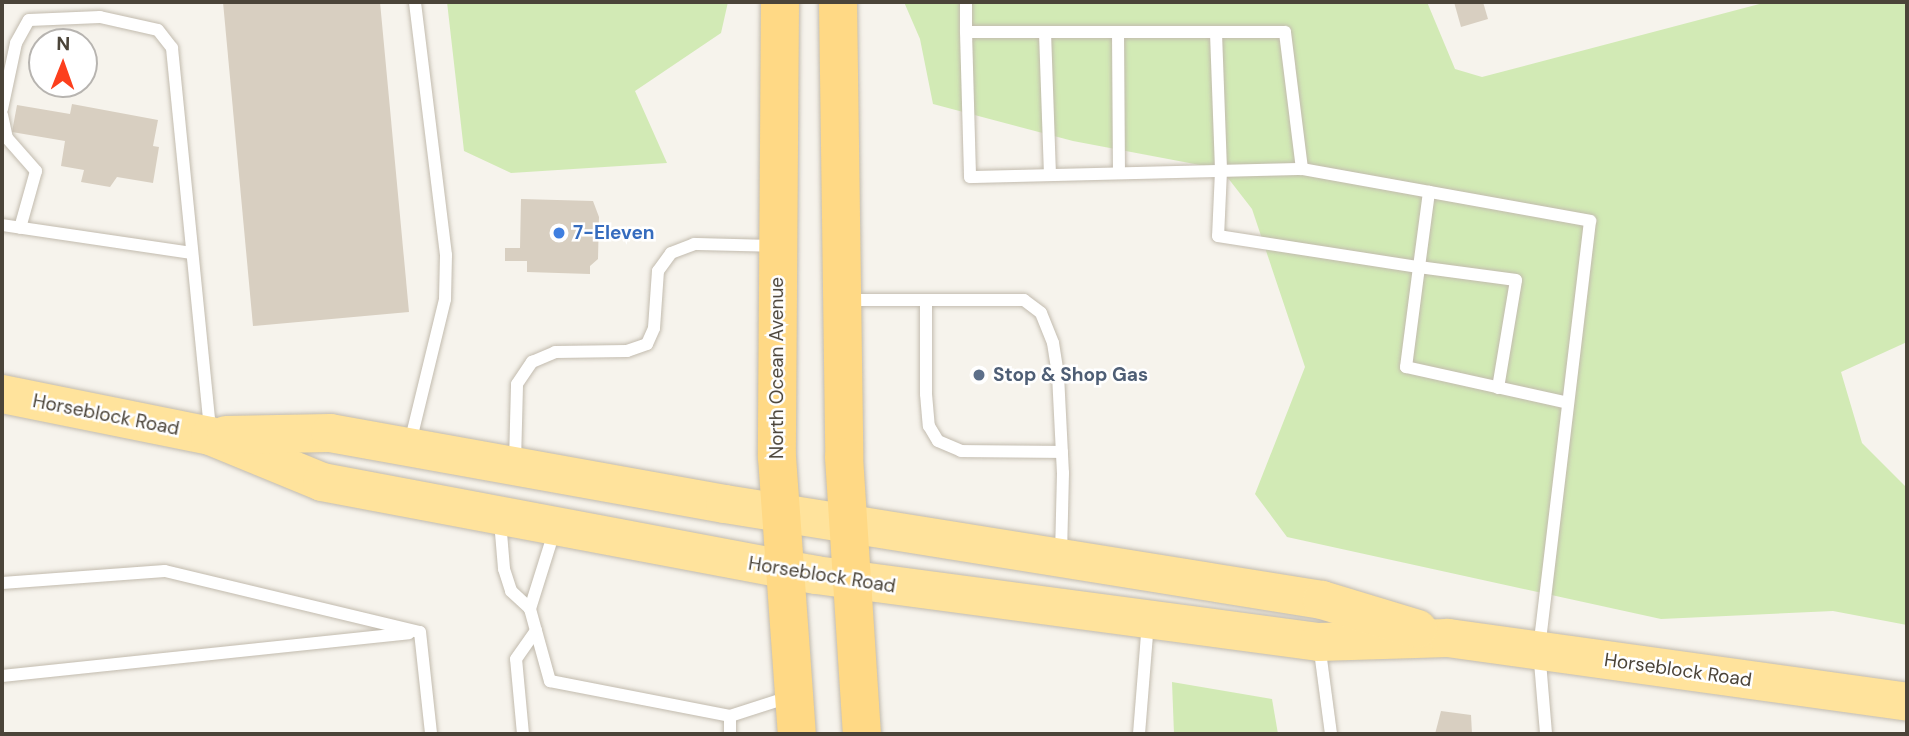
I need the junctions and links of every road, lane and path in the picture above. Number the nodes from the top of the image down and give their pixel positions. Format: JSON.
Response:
{"nodes":[{"id":1,"x":415,"y":2,"type":"edge"},
{"id":2,"x":780,"y":2,"type":"edge"},
{"id":3,"x":838,"y":2,"type":"edge"},
{"id":4,"x":966,"y":2,"type":"edge"},
{"id":5,"x":966,"y":32,"type":"junction"},
{"id":6,"x":1045,"y":32,"type":"junction"},
{"id":7,"x":1118,"y":32,"type":"junction"},
{"id":8,"x":1216,"y":33,"type":"junction"},
{"id":9,"x":2,"y":108,"type":"edge"},
{"id":10,"x":2,"y":116,"type":"edge"},
{"id":11,"x":1301,"y":169,"type":"junction"},
{"id":12,"x":1221,"y":171,"type":"junction"},
{"id":13,"x":1119,"y":173,"type":"junction"},
{"id":14,"x":1050,"y":175,"type":"junction"},
{"id":15,"x":1429,"y":192,"type":"junction"},
{"id":16,"x":2,"y":225,"type":"edge"},
{"id":17,"x":20,"y":228,"type":"junction"},
{"id":18,"x":776,"y":246,"type":"junction"},
{"id":19,"x":191,"y":253,"type":"junction"},
{"id":20,"x":1419,"y":267,"type":"junction"},
{"id":21,"x":843,"y":300,"type":"junction"},
{"id":22,"x":926,"y":300,"type":"junction"},
{"id":23,"x":1498,"y":388,"type":"junction"},
{"id":24,"x":2,"y":394,"type":"edge"},
{"id":25,"x":1568,"y":403,"type":"junction"},
{"id":26,"x":210,"y":436,"type":"junction"},
{"id":27,"x":409,"y":447,"type":"junction"},
{"id":28,"x":1062,"y":452,"type":"junction"},
{"id":29,"x":515,"y":466,"type":"junction"},
{"id":30,"x":779,"y":512,"type":"junction"},
{"id":31,"x":500,"y":518,"type":"junction"},
{"id":32,"x":847,"y":522,"type":"junction"},
{"id":33,"x":555,"y":528,"type":"junction"},
{"id":34,"x":1061,"y":556,"type":"junction"},
{"id":35,"x":782,"y":569,"type":"junction"},
{"id":36,"x":849,"y":580,"type":"junction"},
{"id":37,"x":2,"y":583,"type":"edge"},
{"id":38,"x":530,"y":609,"type":"junction"},
{"id":39,"x":1320,"y":621,"type":"junction"},
{"id":40,"x":1147,"y":622,"type":"junction"},
{"id":41,"x":536,"y":630,"type":"junction"},
{"id":42,"x":420,"y":632,"type":"junction"},
{"id":43,"x":1539,"y":650,"type":"junction"},
{"id":44,"x":2,"y":676,"type":"edge"},
{"id":45,"x":792,"y":696,"type":"junction"},
{"id":46,"x":1907,"y":702,"type":"edge"},
{"id":47,"x":730,"y":716,"type":"junction"},
{"id":48,"x":431,"y":734,"type":"edge"},
{"id":49,"x":523,"y":734,"type":"edge"},
{"id":50,"x":730,"y":734,"type":"edge"},
{"id":51,"x":797,"y":734,"type":"edge"},
{"id":52,"x":862,"y":734,"type":"edge"},
{"id":53,"x":1139,"y":734,"type":"edge"},
{"id":54,"x":1331,"y":734,"type":"edge"},
{"id":55,"x":1546,"y":734,"type":"edge"}],
"edges":[{"from":1,"to":27,"type":"lane"},
{"from":2,"to":18,"type":"highway","name":"North Ocean Avenue"},
{"from":3,"to":21,"type":"highway"},
{"from":4,"to":5,"type":"lane"},
{"from":5,"to":6,"type":"lane"},
{"from":5,"to":14,"type":"lane"},
{"from":6,"to":7,"type":"lane"},
{"from":6,"to":14,"type":"lane"},
{"from":7,"to":8,"type":"lane"},
{"from":7,"to":13,"type":"lane"},
{"from":8,"to":11,"type":"lane"},
{"from":8,"to":12,"type":"lane"},
{"from":9,"to":19,"type":"lane"},
{"from":10,"to":17,"type":"lane"},
{"from":11,"to":12,"type":"lane"},
{"from":11,"to":15,"type":"lane"},
{"from":12,"to":13,"type":"lane"},
{"from":12,"to":20,"type":"lane"},
{"from":13,"to":14,"type":"lane"},
{"from":15,"to":20,"type":"lane"},
{"from":15,"to":25,"type":"lane"},
{"from":16,"to":17,"type":"lane"},
{"from":17,"to":19,"type":"lane"},
{"from":18,"to":29,"type":"lane"},
{"from":18,"to":30,"type":"highway","name":"North Ocean Avenue"},
{"from":19,"to":26,"type":"lane"},
{"from":20,"to":23,"type":"lane"},
{"from":20,"to":23,"type":"lane"},
{"from":21,"to":22,"type":"lane"},
{"from":21,"to":32,"type":"highway"},
{"from":22,"to":28,"type":"lane"},
{"from":22,"to":28,"type":"lane"},
{"from":23,"to":25,"type":"lane"},
{"from":24,"to":26,"type":"main road","name":"Horseblock Road"},
{"from":25,"to":43,"type":"lane"},
{"from":26,"to":27,"type":"main road","name":"Horseblock Road"},
{"from":26,"to":31,"type":"main road","name":"Horseblock Road"},
{"from":27,"to":29,"type":"main road","name":"Horseblock Road"},
{"from":28,"to":34,"type":"lane"},
{"from":29,"to":30,"type":"main road","name":"Horseblock Road"},
{"from":30,"to":32,"type":"main road","name":"Horseblock Road"},
{"from":30,"to":35,"type":"highway","name":"North Ocean Avenue"},
{"from":31,"to":33,"type":"main road","name":"Horseblock Road"},
{"from":31,"to":38,"type":"lane"},
{"from":32,"to":34,"type":"main road","name":"Horseblock Road"},
{"from":32,"to":36,"type":"highway"},
{"from":33,"to":35,"type":"main road","name":"Horseblock Road"},
{"from":33,"to":38,"type":"lane"},
{"from":34,"to":39,"type":"main road","name":"Horseblock Road"},
{"from":35,"to":36,"type":"main road","name":"Horseblock Road"},
{"from":35,"to":45,"type":"highway","name":"North Ocean Avenue"},
{"from":36,"to":40,"type":"main road","name":"Horseblock Road"},
{"from":36,"to":52,"type":"highway"},
{"from":37,"to":42,"type":"lane"},
{"from":38,"to":41,"type":"lane"},
{"from":39,"to":40,"type":"main road","name":"Horseblock Road"},
{"from":39,"to":43,"type":"main road","name":"Horseblock Road"},
{"from":39,"to":54,"type":"lane"},
{"from":40,"to":53,"type":"lane"},
{"from":41,"to":47,"type":"lane"},
{"from":41,"to":49,"type":"lane"},
{"from":42,"to":44,"type":"lane"},
{"from":42,"to":48,"type":"lane"},
{"from":43,"to":46,"type":"main road","name":"Horseblock Road"},
{"from":43,"to":55,"type":"lane"},
{"from":45,"to":47,"type":"lane"},
{"from":45,"to":51,"type":"highway","name":"North Ocean Avenue"},
{"from":47,"to":50,"type":"lane"}]}
